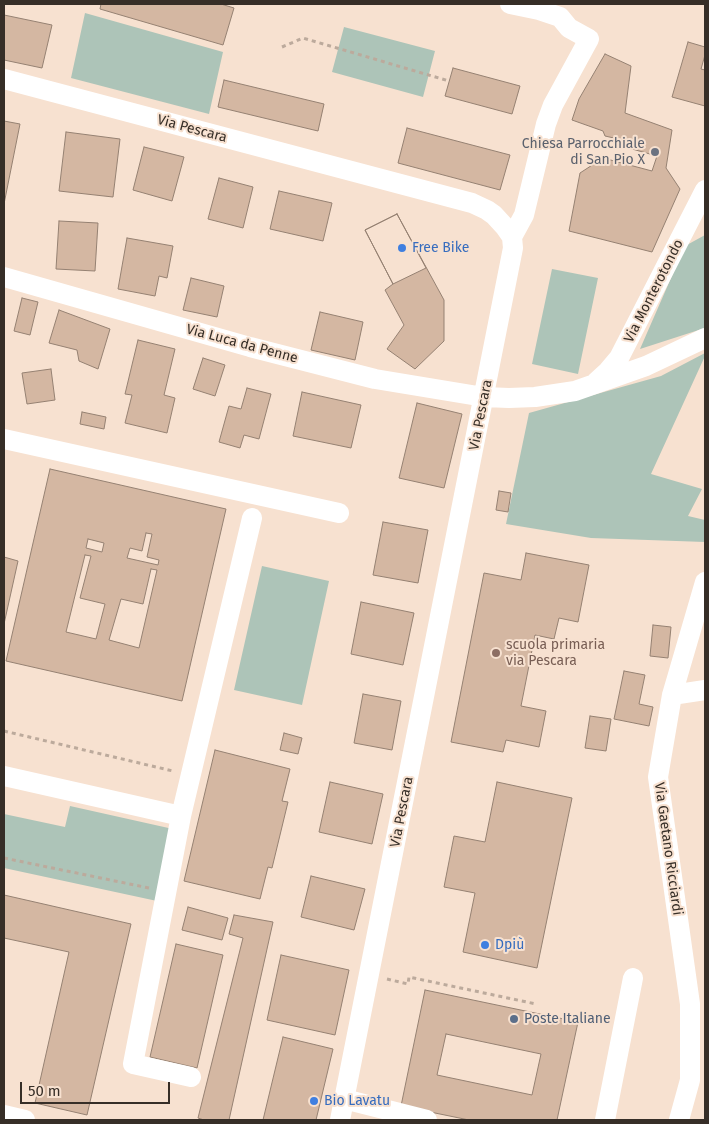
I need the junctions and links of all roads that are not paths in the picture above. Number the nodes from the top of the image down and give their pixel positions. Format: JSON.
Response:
{"nodes":[{"id":1,"x":510,"y":4,"type":"edge"},
{"id":2,"x":4,"y":79,"type":"edge"},
{"id":3,"x":705,"y":190,"type":"edge"},
{"id":4,"x":697,"y":221,"type":"edge"},
{"id":5,"x":512,"y":237,"type":"junction"},
{"id":6,"x":4,"y":277,"type":"edge"},
{"id":7,"x":705,"y":338,"type":"edge"},
{"id":8,"x":592,"y":384,"type":"junction"},
{"id":9,"x":484,"y":397,"type":"junction"},
{"id":10,"x":5,"y":444,"type":"edge"},
{"id":11,"x":339,"y":513,"type":"dead end"},
{"id":12,"x":252,"y":518,"type":"dead end"},
{"id":13,"x":705,"y":582,"type":"edge"},
{"id":14,"x":705,"y":690,"type":"edge"},
{"id":15,"x":672,"y":695,"type":"junction"},
{"id":16,"x":4,"y":776,"type":"edge"},
{"id":17,"x":181,"y":816,"type":"junction"},
{"id":18,"x":634,"y":978,"type":"dead end"},
{"id":19,"x":190,"y":1077,"type":"dead end"},
{"id":20,"x":344,"y":1099,"type":"junction"},
{"id":21,"x":4,"y":1115,"type":"edge"},
{"id":22,"x":25,"y":1120,"type":"edge"},
{"id":23,"x":340,"y":1120,"type":"edge"},
{"id":24,"x":427,"y":1120,"type":"edge"},
{"id":25,"x":605,"y":1120,"type":"edge"},
{"id":26,"x":679,"y":1120,"type":"edge"}],
"edges":[{"from":1,"to":5,"type":"street"},
{"from":2,"to":5,"type":"street","name":"Via Pescara"},
{"from":3,"to":4,"type":"street","name":"Via Monterotondo"},
{"from":4,"to":8,"type":"street","name":"Via Monterotondo"},
{"from":5,"to":9,"type":"street","name":"Via Pescara"},
{"from":6,"to":9,"type":"street","name":"Via Luca da Penne"},
{"from":7,"to":8,"type":"street","name":"Via Luca da Penne"},
{"from":8,"to":9,"type":"street","name":"Via Luca da Penne"},
{"from":9,"to":20,"type":"street","name":"Via Pescara"},
{"from":10,"to":11,"type":"street"},
{"from":12,"to":17,"type":"street"},
{"from":13,"to":15,"type":"street","name":"Via Gaetano Ricciardi"},
{"from":14,"to":15,"type":"street"},
{"from":15,"to":26,"type":"street","name":"Via Gaetano Ricciardi"},
{"from":16,"to":17,"type":"street"},
{"from":17,"to":19,"type":"street"},
{"from":18,"to":25,"type":"street"},
{"from":20,"to":23,"type":"street","name":"Via Pescara"},
{"from":20,"to":24,"type":"street"},
{"from":21,"to":22,"type":"street"}]}
